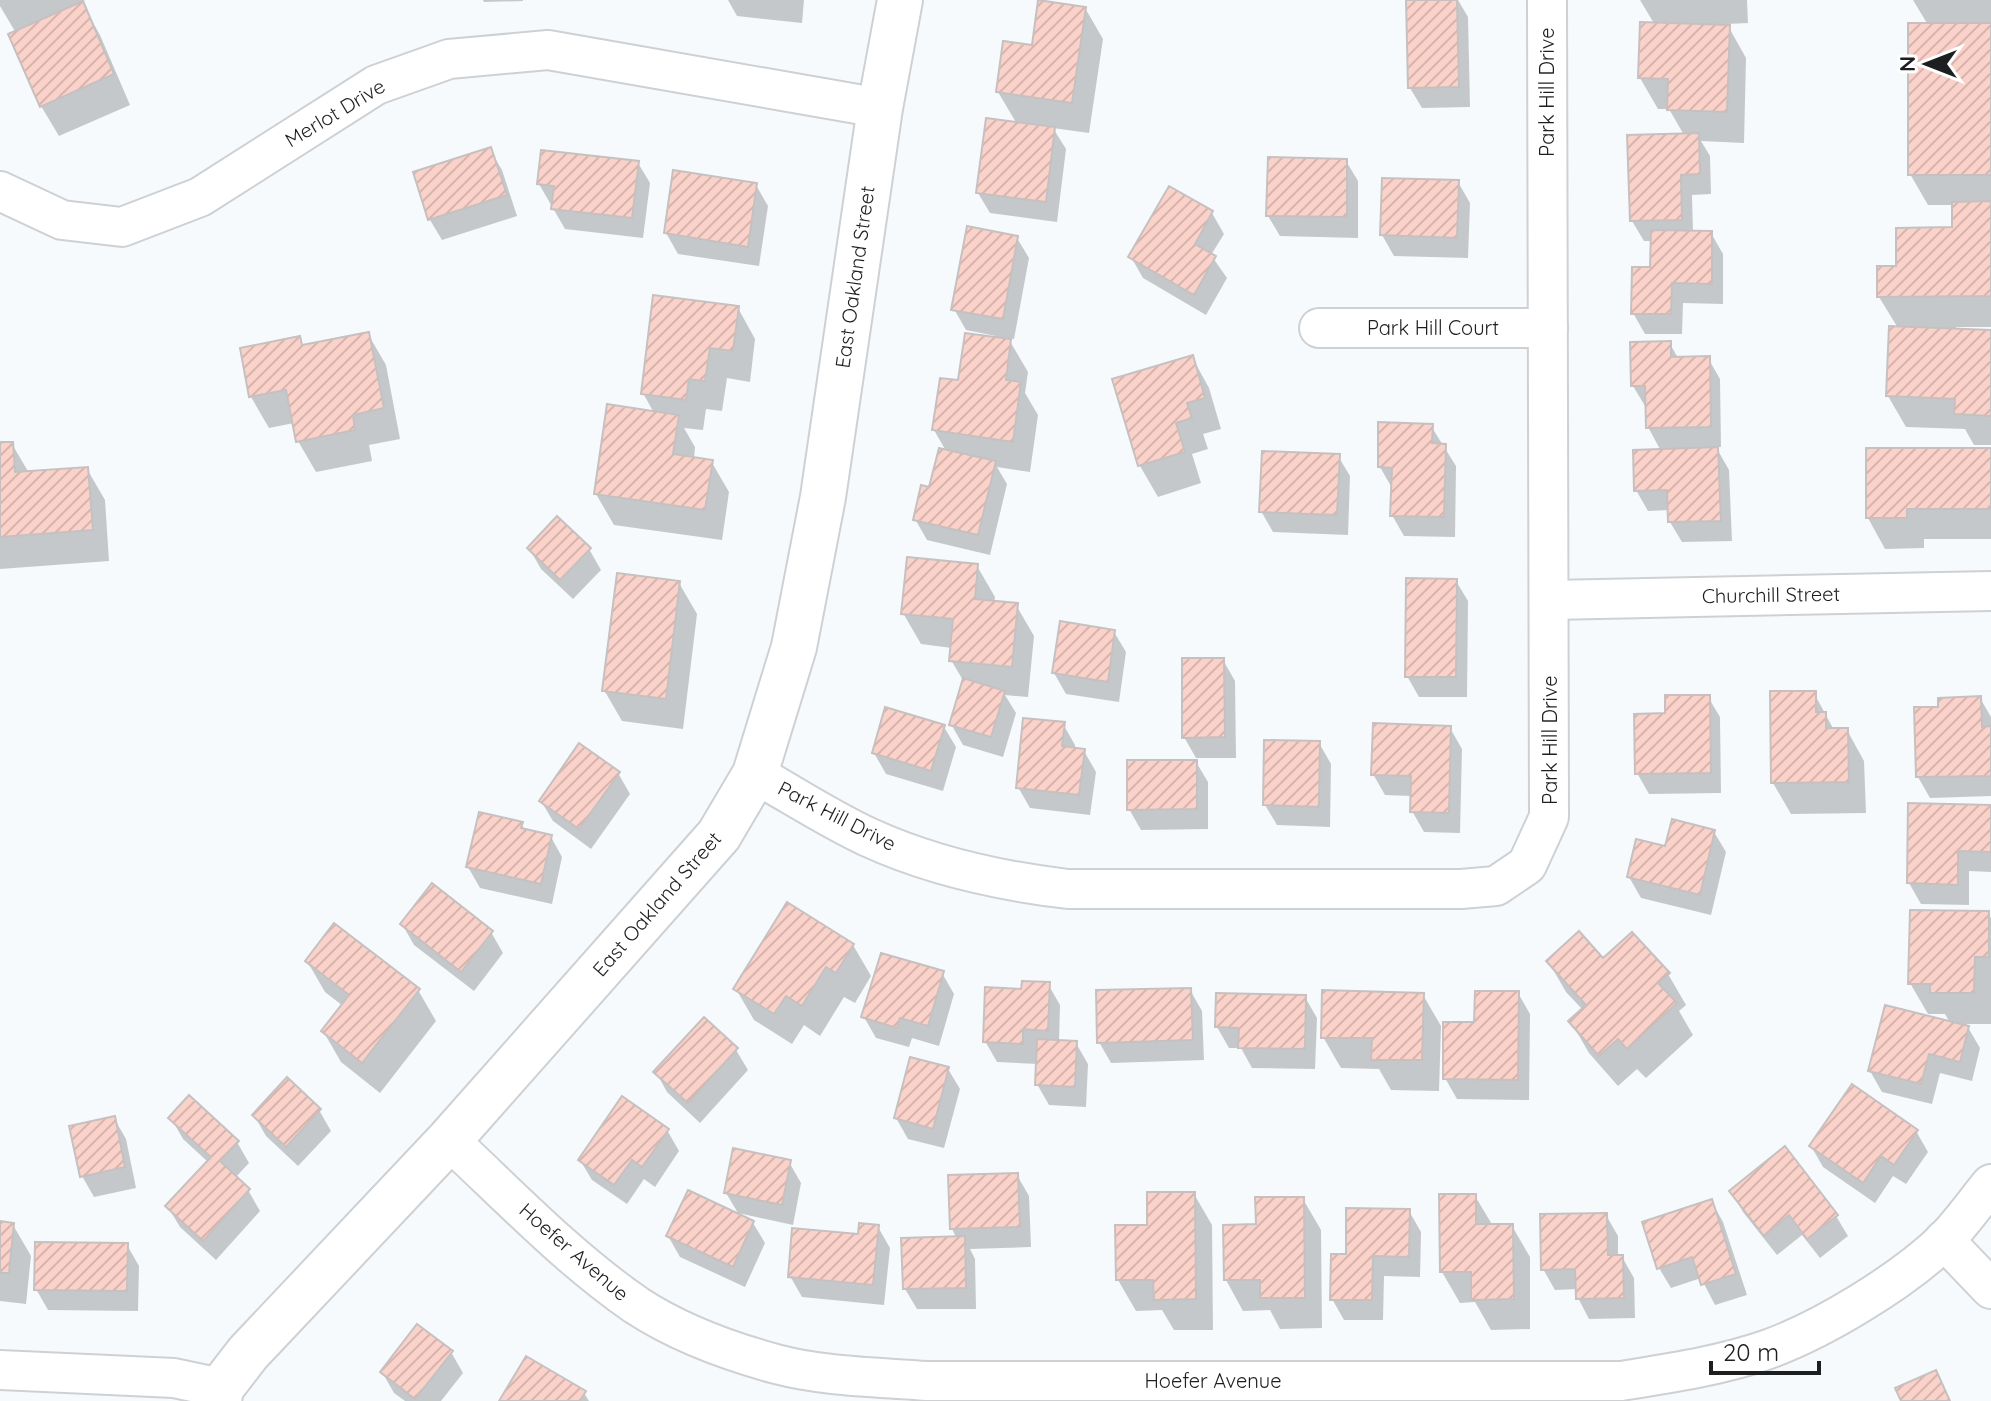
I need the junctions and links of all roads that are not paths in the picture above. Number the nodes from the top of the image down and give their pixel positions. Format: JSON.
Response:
{"nodes":[{"id":1,"x":900,"y":0,"type":"edge"},
{"id":2,"x":1547,"y":0,"type":"edge"},
{"id":3,"x":880,"y":108,"type":"junction"},
{"id":4,"x":0,"y":191,"type":"edge"},
{"id":5,"x":1319,"y":328,"type":"dead end"},
{"id":6,"x":1548,"y":328,"type":"junction"},
{"id":7,"x":1991,"y":591,"type":"edge"},
{"id":8,"x":1551,"y":600,"type":"junction"},
{"id":9,"x":755,"y":774,"type":"junction"},
{"id":10,"x":449,"y":1140,"type":"junction"},
{"id":11,"x":1991,"y":1184,"type":"edge"},
{"id":12,"x":1944,"y":1240,"type":"junction"},
{"id":13,"x":1991,"y":1289,"type":"edge"},
{"id":14,"x":0,"y":1370,"type":"edge"},
{"id":15,"x":220,"y":1394,"type":"edge"}],
"edges":[{"from":1,"to":3,"type":"street","name":"East Oakland Street"},
{"from":2,"to":6,"type":"street","name":"Park Hill Drive"},
{"from":3,"to":4,"type":"street","name":"Merlot Drive"},
{"from":3,"to":9,"type":"street","name":"East Oakland Street"},
{"from":5,"to":6,"type":"street","name":"Park Hill Court"},
{"from":6,"to":8,"type":"street","name":"Park Hill Drive"},
{"from":7,"to":8,"type":"street","name":"Churchill Street"},
{"from":8,"to":9,"type":"street","name":"Park Hill Drive"},
{"from":9,"to":10,"type":"street","name":"East Oakland Street"},
{"from":10,"to":12,"type":"street","name":"Hoefer Avenue"},
{"from":10,"to":15,"type":"street","name":"East Oakland Street"},
{"from":11,"to":12,"type":"street","name":"Hoefer Avenue"},
{"from":12,"to":13,"type":"street"},
{"from":14,"to":15,"type":"street"}]}
